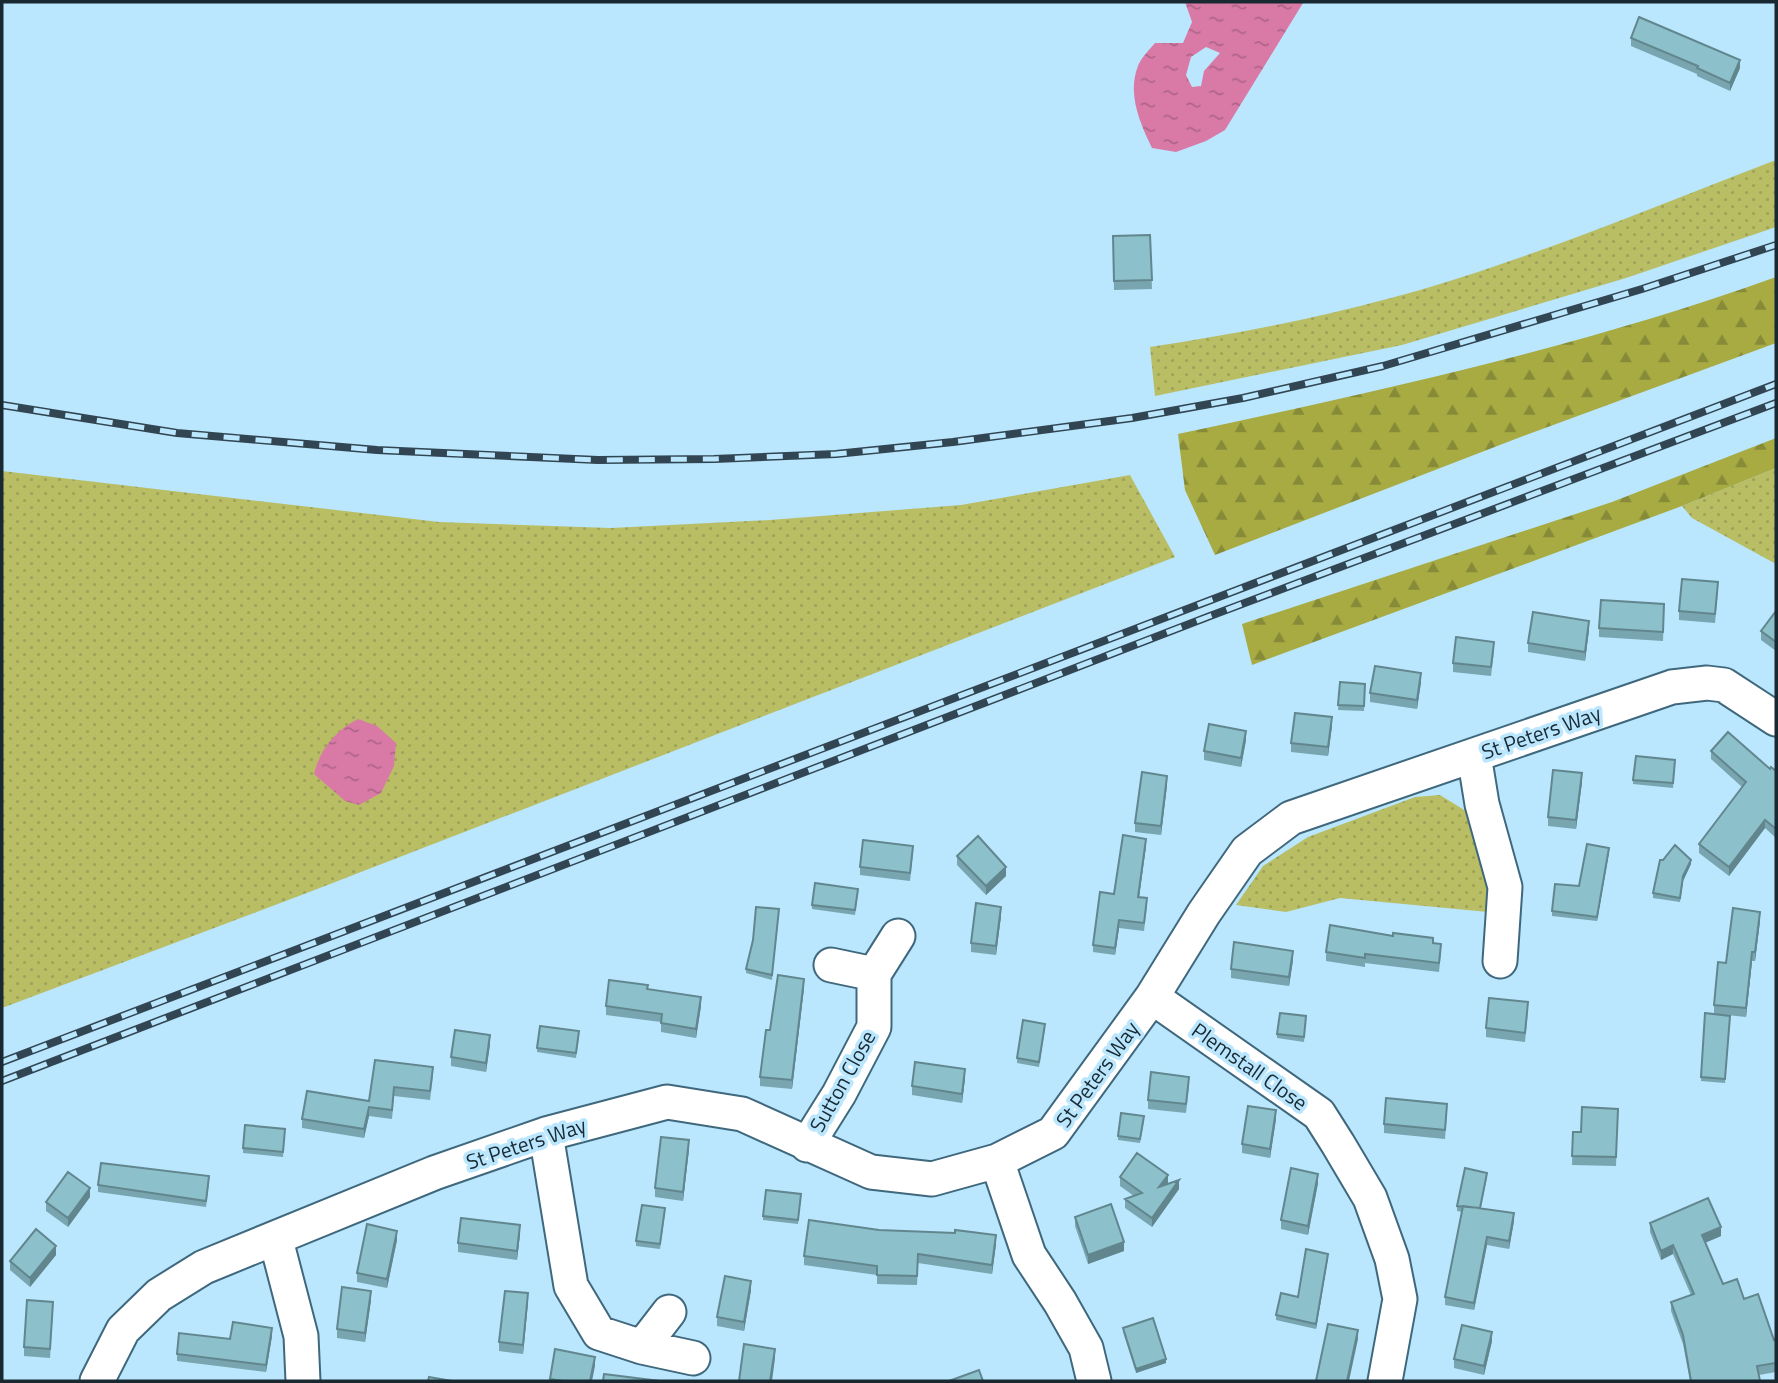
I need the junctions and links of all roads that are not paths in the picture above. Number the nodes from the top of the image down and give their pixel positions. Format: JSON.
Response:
{"nodes":[{"id":1,"x":1776,"y":719,"type":"edge"},
{"id":2,"x":1474,"y":755,"type":"junction"},
{"id":3,"x":898,"y":936,"type":"dead end"},
{"id":4,"x":1500,"y":961,"type":"dead end"},
{"id":5,"x":831,"y":965,"type":"dead end"},
{"id":6,"x":874,"y":974,"type":"junction"},
{"id":7,"x":1152,"y":997,"type":"junction"},
{"id":8,"x":546,"y":1134,"type":"junction"},
{"id":9,"x":807,"y":1145,"type":"junction"},
{"id":10,"x":997,"y":1161,"type":"junction"},
{"id":11,"x":276,"y":1240,"type":"junction"},
{"id":12,"x":669,"y":1312,"type":"dead end"},
{"id":13,"x":642,"y":1347,"type":"junction"},
{"id":14,"x":693,"y":1358,"type":"dead end"},
{"id":15,"x":97,"y":1381,"type":"edge"},
{"id":16,"x":303,"y":1381,"type":"edge"},
{"id":17,"x":1094,"y":1381,"type":"edge"},
{"id":18,"x":1385,"y":1381,"type":"edge"}],
"edges":[{"from":1,"to":2,"type":"street","name":"St Peters Way"},
{"from":2,"to":4,"type":"street"},
{"from":2,"to":7,"type":"street","name":"St Peters Way"},
{"from":3,"to":6,"type":"street"},
{"from":5,"to":6,"type":"street"},
{"from":6,"to":9,"type":"street","name":"Sutton Close"},
{"from":7,"to":10,"type":"street","name":"St Peters Way"},
{"from":7,"to":18,"type":"street","name":"Plemstall Close"},
{"from":8,"to":9,"type":"street","name":"St Peters Way"},
{"from":8,"to":11,"type":"street","name":"St Peters Way"},
{"from":8,"to":13,"type":"street"},
{"from":9,"to":10,"type":"street","name":"St Peters Way"},
{"from":10,"to":17,"type":"street"},
{"from":11,"to":15,"type":"street","name":"St Peters Way"},
{"from":11,"to":16,"type":"street"},
{"from":12,"to":13,"type":"street"},
{"from":13,"to":14,"type":"street"}]}
